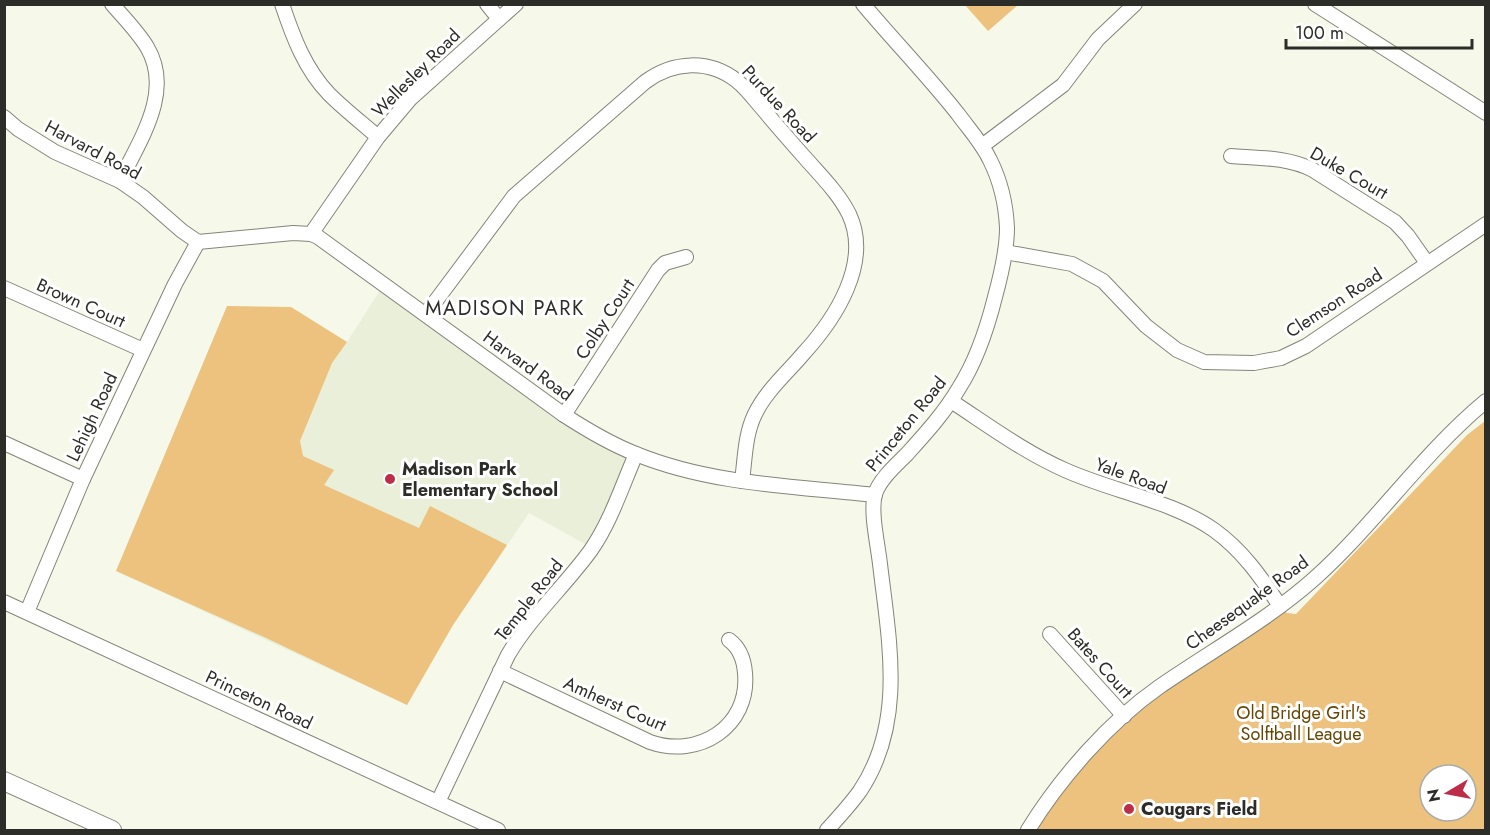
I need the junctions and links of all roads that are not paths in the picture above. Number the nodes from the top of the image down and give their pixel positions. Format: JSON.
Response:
{"nodes":[{"id":1,"x":112,"y":4,"type":"edge"},
{"id":2,"x":282,"y":4,"type":"edge"},
{"id":3,"x":487,"y":4,"type":"edge"},
{"id":4,"x":516,"y":4,"type":"edge"},
{"id":5,"x":863,"y":4,"type":"edge"},
{"id":6,"x":1135,"y":4,"type":"edge"},
{"id":7,"x":1315,"y":4,"type":"edge"},
{"id":8,"x":499,"y":19,"type":"junction"},
{"id":9,"x":1485,"y":113,"type":"edge"},
{"id":10,"x":4,"y":117,"type":"edge"},
{"id":11,"x":378,"y":137,"type":"junction"},
{"id":12,"x":982,"y":146,"type":"junction"},
{"id":13,"x":1231,"y":156,"type":"dead end"},
{"id":14,"x":120,"y":181,"type":"junction"},
{"id":15,"x":1485,"y":224,"type":"edge"},
{"id":16,"x":311,"y":234,"type":"junction"},
{"id":17,"x":198,"y":242,"type":"junction"},
{"id":18,"x":1005,"y":252,"type":"junction"},
{"id":19,"x":686,"y":257,"type":"dead end"},
{"id":20,"x":1427,"y":263,"type":"junction"},
{"id":21,"x":4,"y":288,"type":"edge"},
{"id":22,"x":426,"y":314,"type":"junction"},
{"id":23,"x":143,"y":350,"type":"junction"},
{"id":24,"x":951,"y":400,"type":"junction"},
{"id":25,"x":1485,"y":401,"type":"edge"},
{"id":26,"x":564,"y":415,"type":"junction"},
{"id":27,"x":4,"y":443,"type":"edge"},
{"id":28,"x":636,"y":454,"type":"junction"},
{"id":29,"x":83,"y":479,"type":"junction"},
{"id":30,"x":742,"y":481,"type":"junction"},
{"id":31,"x":875,"y":495,"type":"junction"},
{"id":32,"x":4,"y":602,"type":"edge"},
{"id":33,"x":1280,"y":606,"type":"junction"},
{"id":34,"x":27,"y":612,"type":"junction"},
{"id":35,"x":1050,"y":634,"type":"dead end"},
{"id":36,"x":729,"y":640,"type":"dead end"},
{"id":37,"x":500,"y":671,"type":"junction"},
{"id":38,"x":1124,"y":716,"type":"junction"},
{"id":39,"x":4,"y":781,"type":"edge"},
{"id":40,"x":438,"y":802,"type":"junction"},
{"id":41,"x":111,"y":831,"type":"edge"},
{"id":42,"x":498,"y":831,"type":"edge"},
{"id":43,"x":827,"y":831,"type":"edge"},
{"id":44,"x":1028,"y":831,"type":"edge"}],
"edges":[{"from":1,"to":14,"type":"street"},
{"from":2,"to":11,"type":"street"},
{"from":3,"to":8,"type":"street"},
{"from":4,"to":8,"type":"street","name":"Wellesley Road"},
{"from":5,"to":12,"type":"street","name":"Princeton Road"},
{"from":6,"to":12,"type":"street"},
{"from":7,"to":9,"type":"street"},
{"from":8,"to":11,"type":"street","name":"Wellesley Road"},
{"from":10,"to":14,"type":"street","name":"Harvard Road"},
{"from":11,"to":16,"type":"street","name":"Wellesley Road"},
{"from":12,"to":18,"type":"street","name":"Princeton Road"},
{"from":13,"to":20,"type":"street","name":"Duke Court"},
{"from":14,"to":17,"type":"street","name":"Harvard Road"},
{"from":15,"to":20,"type":"street","name":"Clemson Road"},
{"from":16,"to":17,"type":"street"},
{"from":16,"to":22,"type":"street","name":"Harvard Road"},
{"from":17,"to":23,"type":"street","name":"Lehigh Road"},
{"from":18,"to":20,"type":"street","name":"Clemson Road"},
{"from":18,"to":24,"type":"street","name":"Princeton Road"},
{"from":19,"to":26,"type":"street","name":"Colby Court"},
{"from":21,"to":23,"type":"street","name":"Brown Court"},
{"from":22,"to":26,"type":"street","name":"Harvard Road"},
{"from":22,"to":30,"type":"street","name":"Purdue Road"},
{"from":23,"to":29,"type":"street","name":"Lehigh Road"},
{"from":24,"to":31,"type":"street","name":"Princeton Road"},
{"from":24,"to":33,"type":"street","name":"Yale Road"},
{"from":25,"to":33,"type":"street","name":"Cheesequake Road"},
{"from":26,"to":28,"type":"street","name":"Harvard Road"},
{"from":27,"to":29,"type":"street"},
{"from":28,"to":30,"type":"street","name":"Harvard Road"},
{"from":28,"to":37,"type":"street","name":"Temple Road"},
{"from":29,"to":34,"type":"street","name":"Lehigh Road"},
{"from":30,"to":31,"type":"street","name":"Harvard Road"},
{"from":31,"to":43,"type":"street","name":"Princeton Road"},
{"from":32,"to":34,"type":"street","name":"Princeton Road"},
{"from":33,"to":38,"type":"street","name":"Cheesequake Road"},
{"from":34,"to":40,"type":"street","name":"Princeton Road"},
{"from":35,"to":38,"type":"street","name":"Bates Court"},
{"from":36,"to":37,"type":"street","name":"Amherst Court"},
{"from":37,"to":40,"type":"street","name":"Temple Road"},
{"from":38,"to":44,"type":"street","name":"Cheesequake Road"},
{"from":39,"to":41,"type":"street"},
{"from":40,"to":42,"type":"street","name":"Princeton Road"}]}
